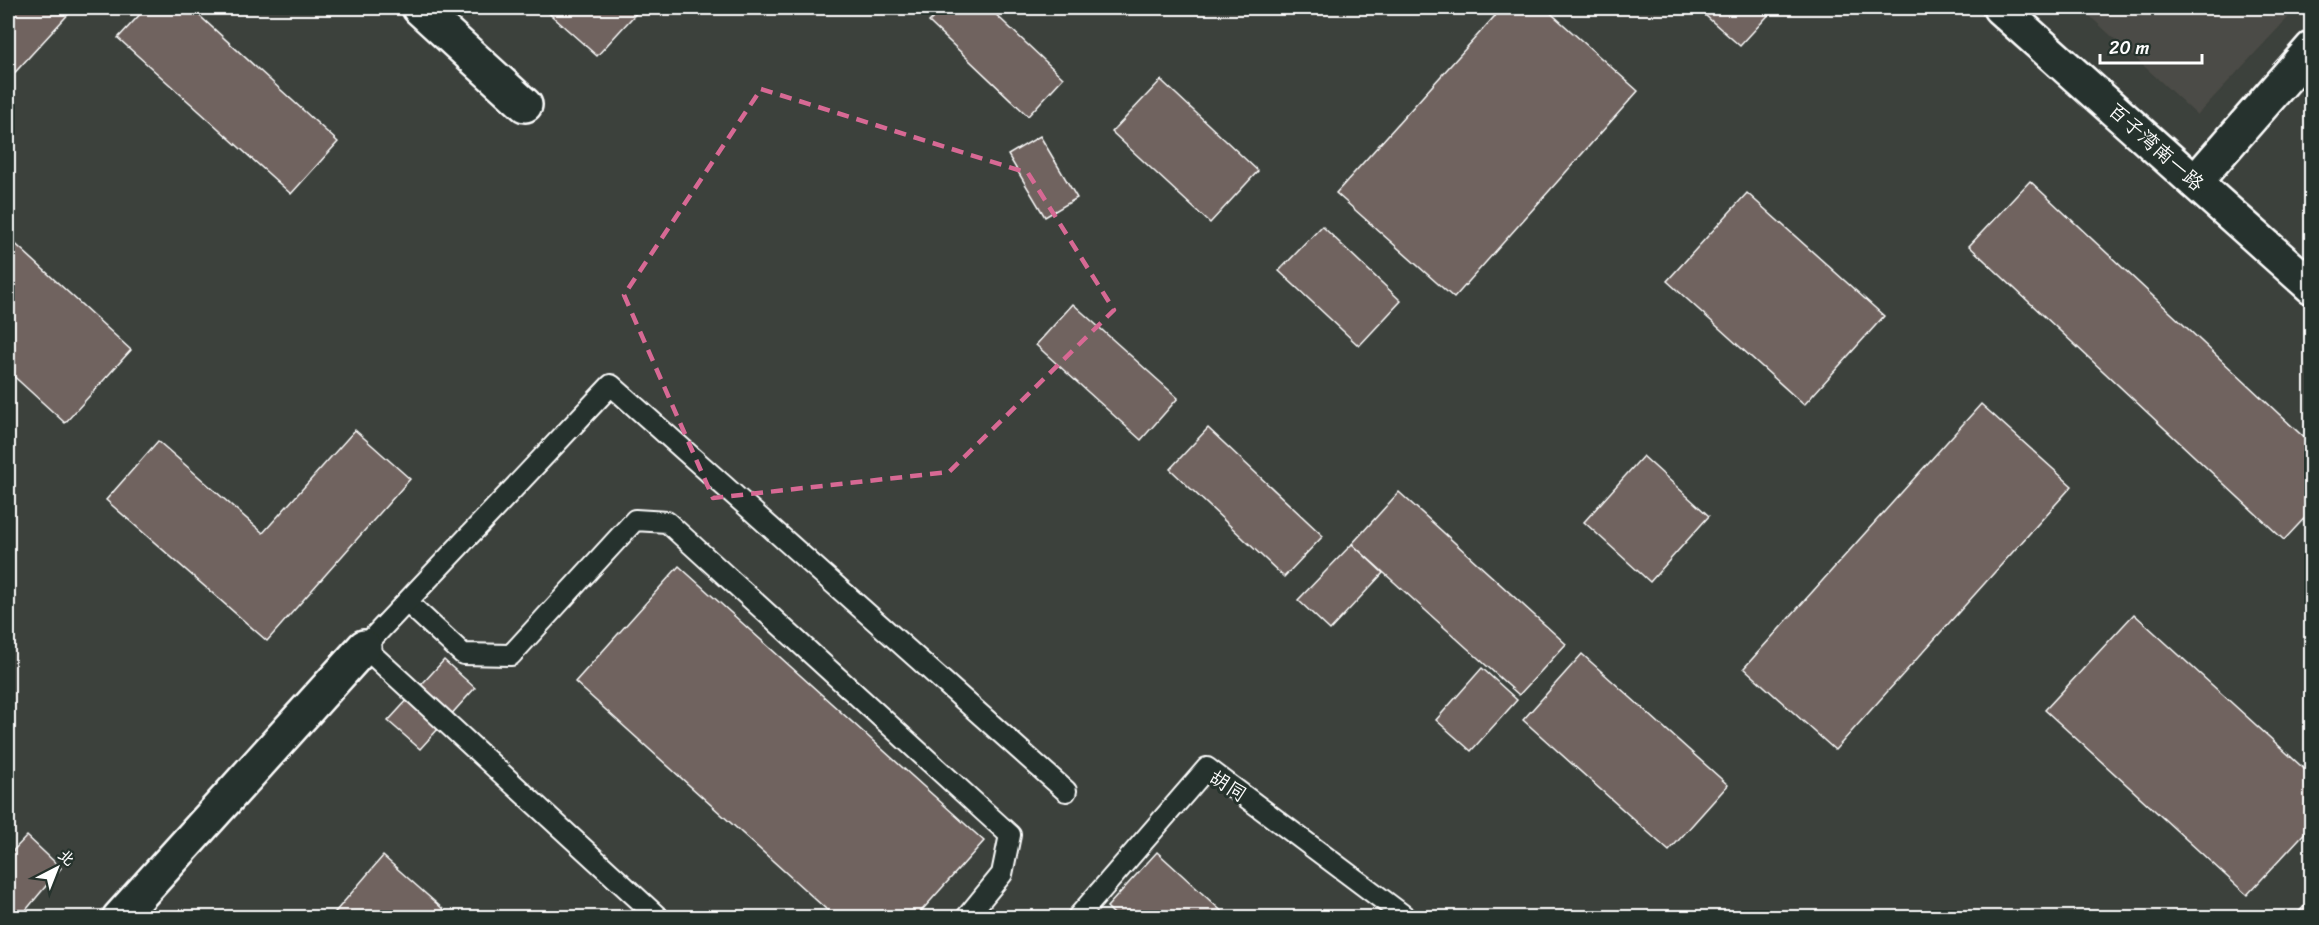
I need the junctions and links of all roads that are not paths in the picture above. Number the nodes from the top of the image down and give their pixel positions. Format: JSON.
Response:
{"nodes":[{"id":1,"x":419,"y":8,"type":"edge"},
{"id":2,"x":2000,"y":8,"type":"edge"},
{"id":3,"x":2312,"y":48,"type":"edge"},
{"id":4,"x":525,"y":105,"type":"dead end"},
{"id":5,"x":2195,"y":182,"type":"junction"},
{"id":6,"x":2312,"y":287,"type":"edge"},
{"id":7,"x":407,"y":602,"type":"junction"},
{"id":8,"x":364,"y":647,"type":"junction"},
{"id":9,"x":1066,"y":791,"type":"dead end"},
{"id":10,"x":119,"y":918,"type":"edge"},
{"id":11,"x":659,"y":918,"type":"edge"},
{"id":12,"x":966,"y":918,"type":"edge"},
{"id":13,"x":1077,"y":918,"type":"edge"},
{"id":14,"x":1407,"y":918,"type":"edge"}],
"edges":[{"from":1,"to":4,"type":"street"},
{"from":2,"to":5,"type":"street","name":"百子湾南一路"},
{"from":3,"to":5,"type":"street"},
{"from":5,"to":6,"type":"street","name":"百子湾南一路"},
{"from":7,"to":8,"type":"lane"},
{"from":7,"to":9,"type":"lane"},
{"from":7,"to":12,"type":"lane"},
{"from":8,"to":10,"type":"street"},
{"from":8,"to":11,"type":"lane"},
{"from":13,"to":14,"type":"lane","name":"胡同"}]}
